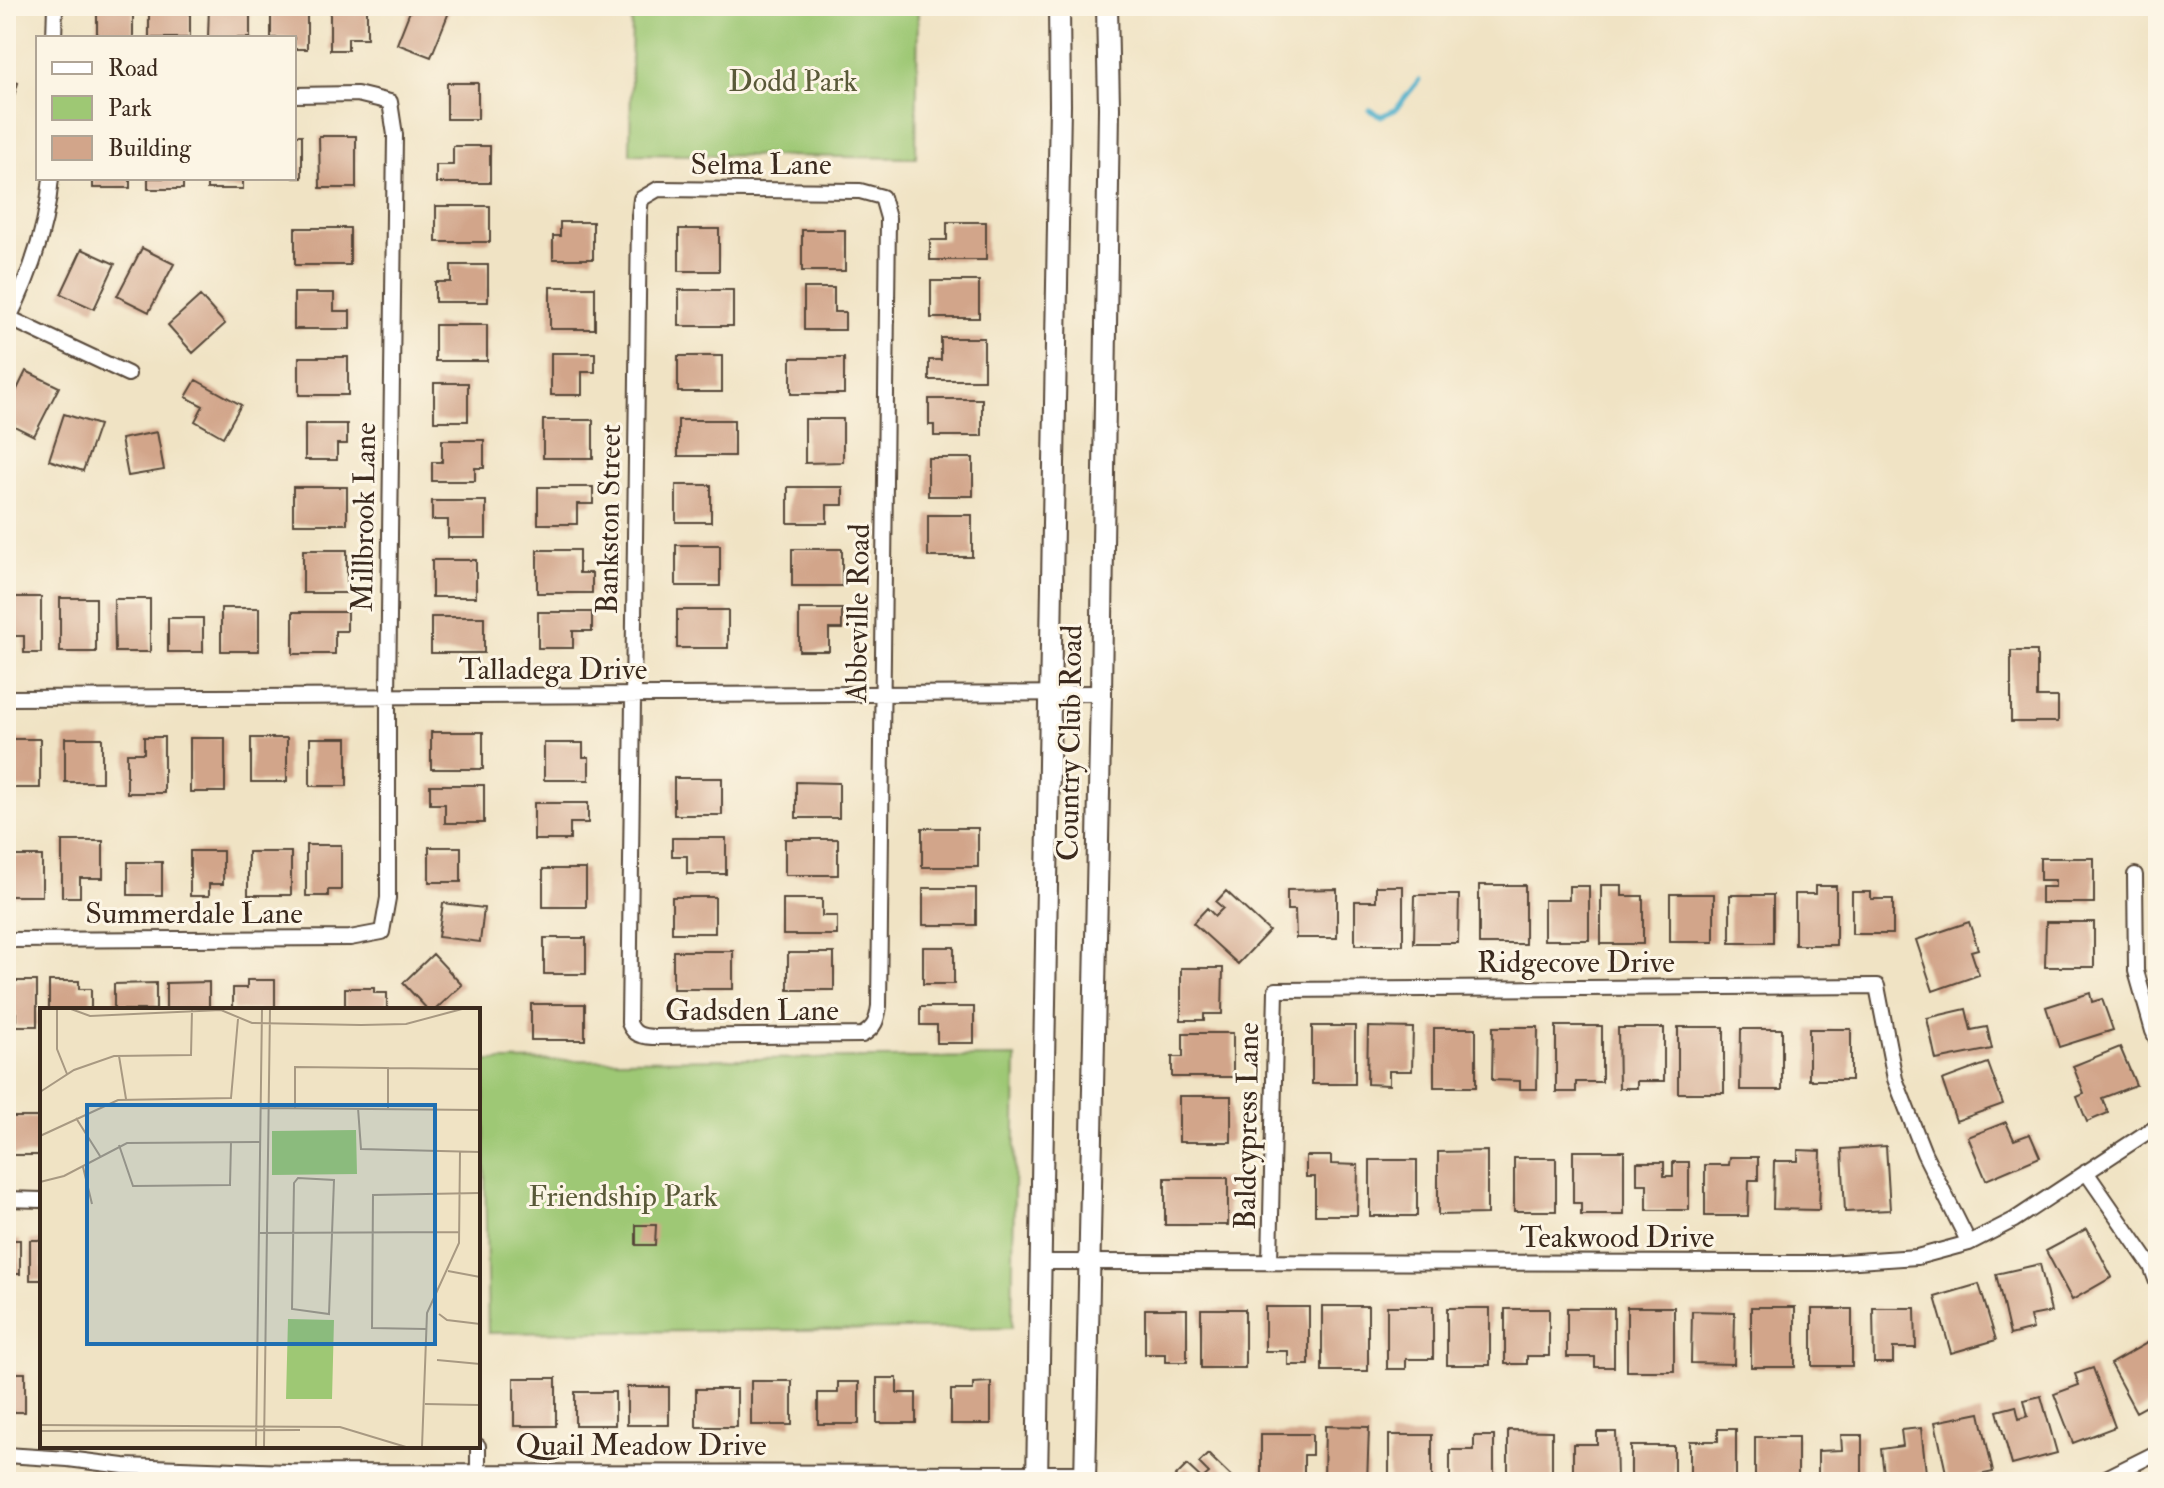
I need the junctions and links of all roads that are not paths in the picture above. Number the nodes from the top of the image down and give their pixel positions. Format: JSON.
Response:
{"nodes":[{"id":1,"x":55,"y":6,"type":"edge"},
{"id":2,"x":1059,"y":6,"type":"edge"},
{"id":3,"x":1107,"y":6,"type":"edge"},
{"id":4,"x":54,"y":36,"type":"edge"},
{"id":5,"x":296,"y":95,"type":"edge"},
{"id":6,"x":51,"y":180,"type":"edge"},
{"id":7,"x":882,"y":197,"type":"joint"},
{"id":8,"x":641,"y":199,"type":"joint"},
{"id":9,"x":7,"y":321,"type":"edge"},
{"id":10,"x":128,"y":374,"type":"dead end"},
{"id":11,"x":1101,"y":693,"type":"junction"},
{"id":12,"x":633,"y":694,"type":"junction"},
{"id":13,"x":884,"y":694,"type":"junction"},
{"id":14,"x":1051,"y":694,"type":"junction"},
{"id":15,"x":388,"y":696,"type":"junction"},
{"id":16,"x":6,"y":698,"type":"edge"},
{"id":17,"x":2135,"y":875,"type":"dead end"},
{"id":18,"x":382,"y":932,"type":"joint"},
{"id":19,"x":6,"y":940,"type":"edge"},
{"id":20,"x":1276,"y":990,"type":"joint"},
{"id":21,"x":872,"y":1029,"type":"joint"},
{"id":22,"x":633,"y":1031,"type":"joint"},
{"id":23,"x":2158,"y":1042,"type":"edge"},
{"id":24,"x":2158,"y":1125,"type":"edge"},
{"id":25,"x":2086,"y":1172,"type":"junction"},
{"id":26,"x":6,"y":1199,"type":"edge"},
{"id":27,"x":40,"y":1200,"type":"edge"},
{"id":28,"x":1969,"y":1243,"type":"junction"},
{"id":29,"x":1040,"y":1262,"type":"junction"},
{"id":30,"x":1088,"y":1262,"type":"junction"},
{"id":31,"x":1270,"y":1262,"type":"junction"},
{"id":32,"x":2158,"y":1285,"type":"edge"},
{"id":33,"x":478,"y":1448,"type":"edge"},
{"id":34,"x":2158,"y":1452,"type":"edge"},
{"id":35,"x":6,"y":1455,"type":"edge"},
{"id":36,"x":478,"y":1471,"type":"junction"},
{"id":37,"x":289,"y":1477,"type":"edge"},
{"id":38,"x":870,"y":1477,"type":"edge"},
{"id":39,"x":1038,"y":1477,"type":"edge"},
{"id":40,"x":1085,"y":1477,"type":"edge"},
{"id":41,"x":2098,"y":1482,"type":"edge"}],
"edges":[{"from":1,"to":4,"type":"street"},
{"from":2,"to":14,"type":"main road","name":"Country Club Road"},
{"from":3,"to":11,"type":"main road","name":"Country Club Road"},
{"from":5,"to":15,"type":"street","name":"Millbrook Lane"},
{"from":6,"to":9,"type":"street"},
{"from":7,"to":8,"type":"street","name":"Selma Lane"},
{"from":7,"to":13,"type":"street","name":"Abbeville Road"},
{"from":8,"to":12,"type":"street","name":"Bankston Street"},
{"from":9,"to":10,"type":"street"},
{"from":11,"to":14,"type":"street","name":"Talladega Drive"},
{"from":11,"to":30,"type":"main road","name":"Country Club Road"},
{"from":12,"to":13,"type":"street","name":"Talladega Drive"},
{"from":12,"to":15,"type":"street","name":"Talladega Drive"},
{"from":12,"to":22,"type":"street","name":"Bankston Street"},
{"from":13,"to":14,"type":"street","name":"Talladega Drive"},
{"from":13,"to":21,"type":"street","name":"Abbeville Road"},
{"from":14,"to":29,"type":"main road","name":"Country Club Road"},
{"from":15,"to":16,"type":"street","name":"Talladega Drive"},
{"from":15,"to":18,"type":"street","name":"Millbrook Lane"},
{"from":17,"to":23,"type":"street"},
{"from":18,"to":19,"type":"street","name":"Summerdale Lane"},
{"from":20,"to":28,"type":"street","name":"Ridgecove Drive"},
{"from":20,"to":31,"type":"street","name":"Baldcypress Lane"},
{"from":21,"to":22,"type":"street","name":"Gadsden Lane"},
{"from":24,"to":25,"type":"street","name":"Teakwood Drive"},
{"from":25,"to":28,"type":"street","name":"Teakwood Drive"},
{"from":25,"to":32,"type":"street"},
{"from":26,"to":27,"type":"street"},
{"from":28,"to":31,"type":"street","name":"Teakwood Drive"},
{"from":29,"to":30,"type":"street","name":"Teakwood Drive"},
{"from":29,"to":39,"type":"main road","name":"Country Club Road"},
{"from":30,"to":31,"type":"street","name":"Teakwood Drive"},
{"from":30,"to":40,"type":"main road","name":"Country Club Road"},
{"from":33,"to":36,"type":"street"},
{"from":34,"to":41,"type":"street"},
{"from":35,"to":37,"type":"street","name":"Quail Meadow Drive"},
{"from":36,"to":37,"type":"street","name":"Quail Meadow Drive"},
{"from":36,"to":38,"type":"street","name":"Quail Meadow Drive"},
{"from":38,"to":39,"type":"street","name":"Quail Meadow Drive"},
{"from":39,"to":40,"type":"street","name":"Quail Meadow Drive"}]}
